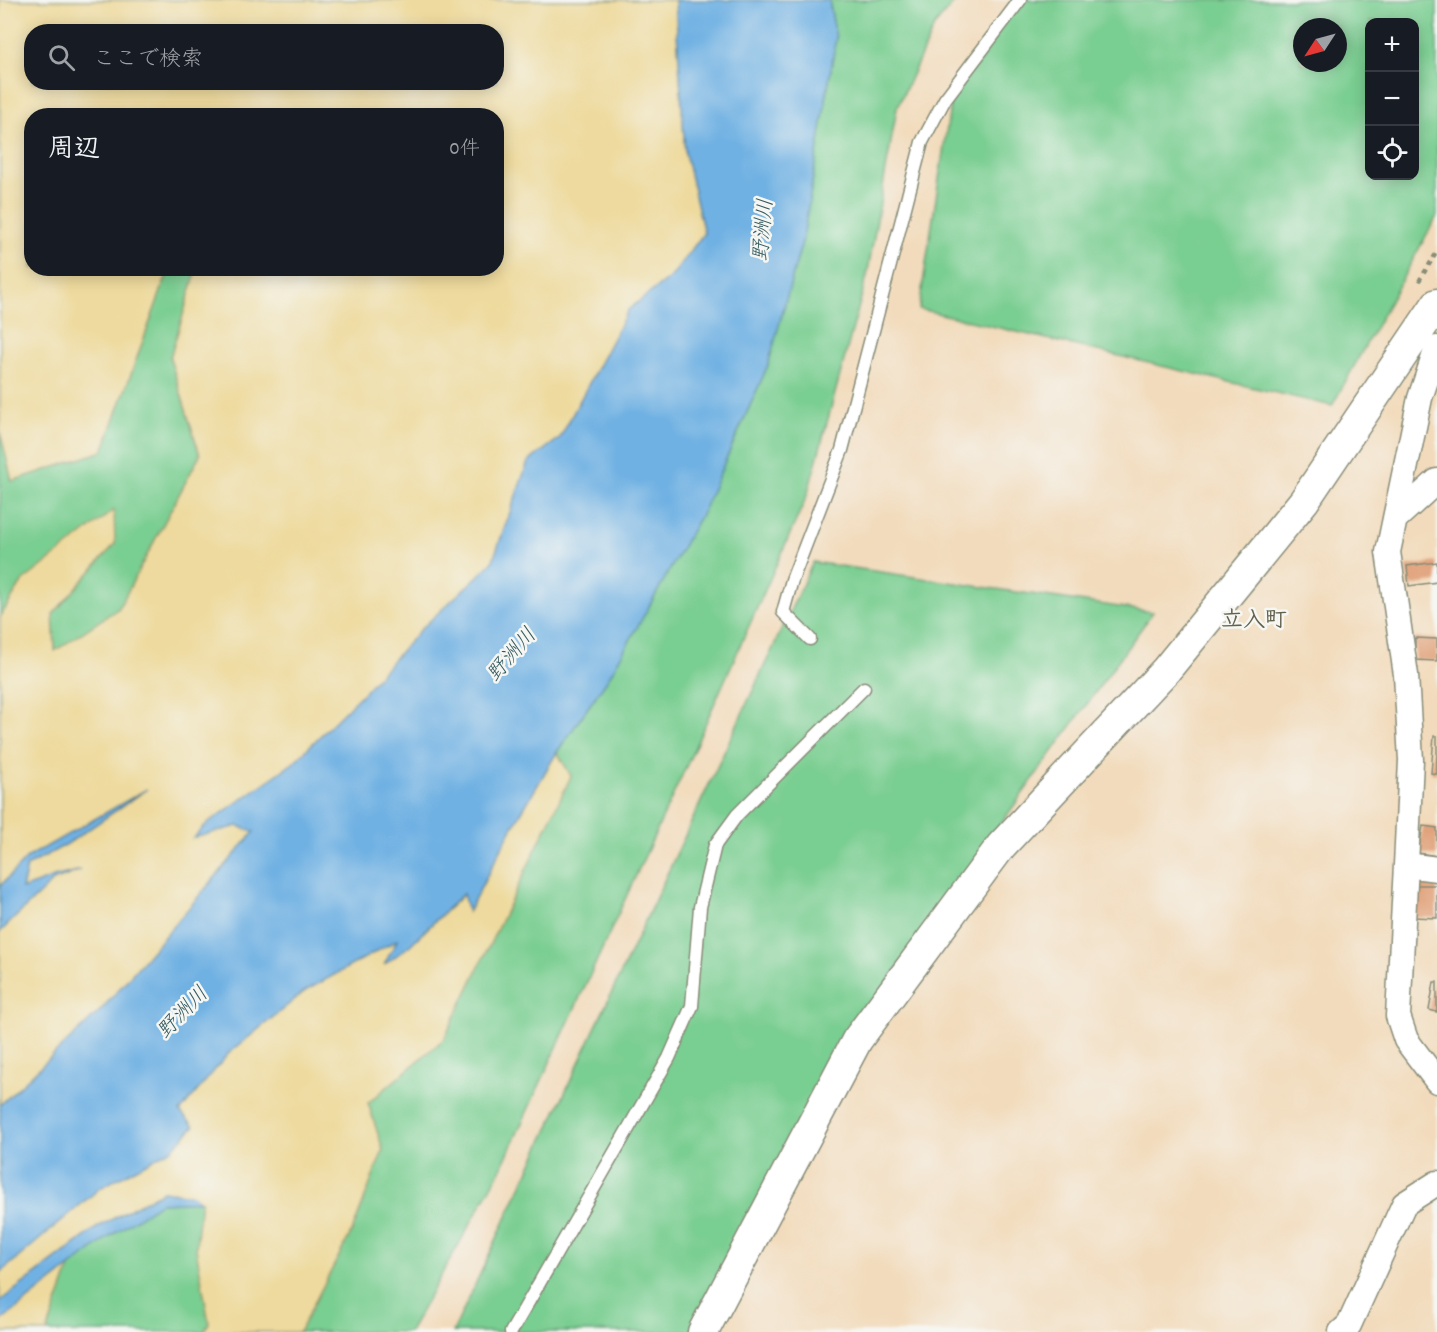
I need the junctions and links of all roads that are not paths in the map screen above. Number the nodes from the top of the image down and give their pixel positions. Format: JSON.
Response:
{"nodes":[{"id":1,"x":1020,"y":0,"type":"edge"},
{"id":2,"x":1437,"y":304,"type":"edge"},
{"id":3,"x":1437,"y":348,"type":"edge"},
{"id":4,"x":1437,"y":480,"type":"edge"},
{"id":5,"x":1395,"y":519,"type":"junction"},
{"id":6,"x":810,"y":639,"type":"dead end"},
{"id":7,"x":864,"y":688,"type":"dead end"},
{"id":8,"x":1406,"y":865,"type":"junction"},
{"id":9,"x":1437,"y":869,"type":"edge"},
{"id":10,"x":1437,"y":1081,"type":"edge"},
{"id":11,"x":1437,"y":1183,"type":"edge"},
{"id":12,"x":511,"y":1332,"type":"edge"},
{"id":13,"x":703,"y":1332,"type":"edge"},
{"id":14,"x":1341,"y":1332,"type":"edge"}],
"edges":[{"from":1,"to":6,"type":"lane"},
{"from":2,"to":13,"type":"street"},
{"from":3,"to":5,"type":"street"},
{"from":4,"to":5,"type":"street"},
{"from":5,"to":8,"type":"street"},
{"from":7,"to":12,"type":"lane"},
{"from":8,"to":9,"type":"street"},
{"from":8,"to":10,"type":"street"},
{"from":11,"to":14,"type":"street"}]}
